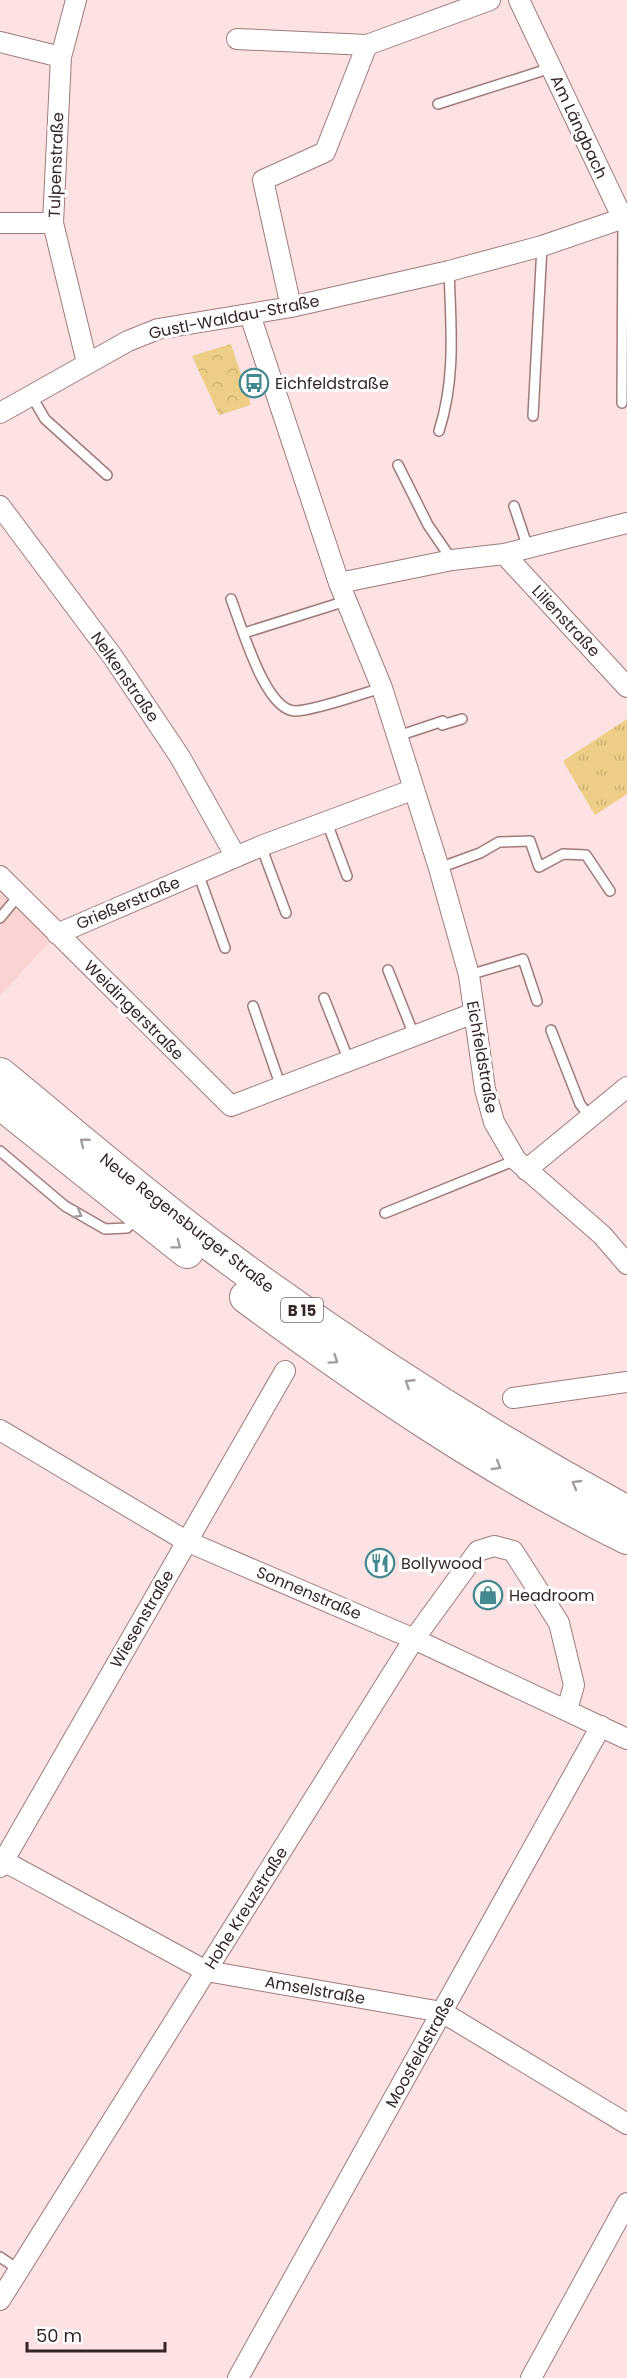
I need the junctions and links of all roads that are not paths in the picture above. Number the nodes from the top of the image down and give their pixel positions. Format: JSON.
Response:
{"nodes":[{"id":1,"x":76,"y":0,"type":"edge"},
{"id":2,"x":490,"y":0,"type":"edge"},
{"id":3,"x":519,"y":0,"type":"edge"},
{"id":4,"x":237,"y":39,"type":"dead end"},
{"id":5,"x":0,"y":42,"type":"edge"},
{"id":6,"x":367,"y":45,"type":"junction"},
{"id":7,"x":61,"y":57,"type":"junction"},
{"id":8,"x":551,"y":68,"type":"junction"},
{"id":9,"x":438,"y":104,"type":"dead end"},
{"id":10,"x":625,"y":218,"type":"edge"},
{"id":11,"x":53,"y":223,"type":"junction"},
{"id":12,"x":0,"y":224,"type":"edge"},
{"id":13,"x":542,"y":246,"type":"junction"},
{"id":14,"x":449,"y":271,"type":"junction"},
{"id":15,"x":291,"y":308,"type":"junction"},
{"id":16,"x":250,"y":315,"type":"junction"},
{"id":17,"x":87,"y":363,"type":"junction"},
{"id":18,"x":31,"y":395,"type":"junction"},
{"id":19,"x":622,"y":403,"type":"dead end"},
{"id":20,"x":0,"y":413,"type":"edge"},
{"id":21,"x":533,"y":416,"type":"dead end"},
{"id":22,"x":439,"y":430,"type":"dead end"},
{"id":23,"x":398,"y":465,"type":"dead end"},
{"id":24,"x":107,"y":475,"type":"dead end"},
{"id":25,"x":0,"y":506,"type":"edge"},
{"id":26,"x":514,"y":506,"type":"dead end"},
{"id":27,"x":627,"y":523,"type":"edge"},
{"id":28,"x":528,"y":548,"type":"junction"},
{"id":29,"x":504,"y":554,"type":"junction"},
{"id":30,"x":452,"y":560,"type":"junction"},
{"id":31,"x":343,"y":592,"type":"junction"},
{"id":32,"x":231,"y":599,"type":"dead end"},
{"id":33,"x":244,"y":633,"type":"junction"},
{"id":34,"x":627,"y":687,"type":"edge"},
{"id":35,"x":382,"y":688,"type":"junction"},
{"id":36,"x":462,"y":719,"type":"dead end"},
{"id":37,"x":398,"y":736,"type":"junction"},
{"id":38,"x":412,"y":790,"type":"junction"},
{"id":39,"x":326,"y":820,"type":"junction"},
{"id":40,"x":261,"y":846,"type":"junction"},
{"id":41,"x":236,"y":857,"type":"junction"},
{"id":42,"x":439,"y":868,"type":"junction"},
{"id":43,"x":198,"y":873,"type":"junction"},
{"id":44,"x":0,"y":876,"type":"edge"},
{"id":45,"x":347,"y":876,"type":"dead end"},
{"id":46,"x":610,"y":891,"type":"dead end"},
{"id":47,"x":19,"y":895,"type":"junction"},
{"id":48,"x":286,"y":913,"type":"dead end"},
{"id":49,"x":0,"y":918,"type":"edge"},
{"id":50,"x":57,"y":934,"type":"junction"},
{"id":51,"x":225,"y":948,"type":"dead end"},
{"id":52,"x":388,"y":970,"type":"dead end"},
{"id":53,"x":469,"y":975,"type":"junction"},
{"id":54,"x":324,"y":998,"type":"dead end"},
{"id":55,"x":537,"y":1001,"type":"dead end"},
{"id":56,"x":253,"y":1006,"type":"dead end"},
{"id":57,"x":474,"y":1013,"type":"junction"},
{"id":58,"x":551,"y":1030,"type":"dead end"},
{"id":59,"x":414,"y":1035,"type":"junction"},
{"id":60,"x":349,"y":1060,"type":"junction"},
{"id":61,"x":0,"y":1074,"type":"edge"},
{"id":62,"x":281,"y":1087,"type":"junction"},
{"id":63,"x":627,"y":1087,"type":"edge"},
{"id":64,"x":0,"y":1103,"type":"edge"},
{"id":65,"x":591,"y":1117,"type":"junction"},
{"id":66,"x":0,"y":1151,"type":"edge"},
{"id":67,"x":521,"y":1165,"type":"junction"},
{"id":68,"x":384,"y":1213,"type":"dead end"},
{"id":69,"x":138,"y":1215,"type":"junction"},
{"id":70,"x":627,"y":1264,"type":"edge"},
{"id":71,"x":285,"y":1371,"type":"dead end"},
{"id":72,"x":627,"y":1382,"type":"edge"},
{"id":73,"x":513,"y":1398,"type":"dead end"},
{"id":74,"x":0,"y":1430,"type":"edge"},
{"id":75,"x":627,"y":1512,"type":"edge"},
{"id":76,"x":627,"y":1538,"type":"edge"},
{"id":77,"x":186,"y":1541,"type":"junction"},
{"id":78,"x":414,"y":1639,"type":"junction"},
{"id":79,"x":567,"y":1710,"type":"junction"},
{"id":80,"x":601,"y":1726,"type":"junction"},
{"id":81,"x":627,"y":1739,"type":"edge"},
{"id":82,"x":1,"y":1862,"type":"edge"},
{"id":83,"x":206,"y":1971,"type":"junction"},
{"id":84,"x":442,"y":2012,"type":"junction"},
{"id":85,"x":627,"y":2124,"type":"edge"},
{"id":86,"x":627,"y":2203,"type":"edge"},
{"id":87,"x":0,"y":2257,"type":"edge"},
{"id":88,"x":19,"y":2270,"type":"junction"},
{"id":89,"x":0,"y":2300,"type":"edge"},
{"id":90,"x":238,"y":2378,"type":"edge"},
{"id":91,"x":531,"y":2378,"type":"edge"}],
"edges":[{"from":1,"to":7,"type":"street","name":"Tulpenstraße"},
{"from":2,"to":6,"type":"street"},
{"from":3,"to":8,"type":"street","name":"Am Längbach"},
{"from":4,"to":6,"type":"street"},
{"from":5,"to":7,"type":"street"},
{"from":6,"to":15,"type":"street"},
{"from":7,"to":11,"type":"street","name":"Tulpenstraße"},
{"from":8,"to":9,"type":"lane","name":"Am Längbach"},
{"from":8,"to":10,"type":"street","name":"Am Längbach"},
{"from":10,"to":13,"type":"street","name":"Gustl-Waldau-Straße"},
{"from":10,"to":19,"type":"lane"},
{"from":11,"to":12,"type":"street"},
{"from":11,"to":17,"type":"street","name":"Tulpenstraße"},
{"from":13,"to":14,"type":"street","name":"Gustl-Waldau-Straße"},
{"from":13,"to":21,"type":"lane"},
{"from":14,"to":15,"type":"street","name":"Gustl-Waldau-Straße"},
{"from":14,"to":22,"type":"lane"},
{"from":15,"to":16,"type":"street","name":"Gustl-Waldau-Straße"},
{"from":16,"to":17,"type":"street","name":"Gustl-Waldau-Straße"},
{"from":16,"to":31,"type":"street","name":"Eichfeldstraße"},
{"from":17,"to":18,"type":"street","name":"Gustl-Waldau-Straße"},
{"from":18,"to":20,"type":"street","name":"Gustl-Waldau-Straße"},
{"from":18,"to":24,"type":"lane"},
{"from":23,"to":30,"type":"lane"},
{"from":25,"to":41,"type":"street","name":"Nelkenstraße"},
{"from":26,"to":28,"type":"lane"},
{"from":27,"to":28,"type":"street"},
{"from":28,"to":29,"type":"street"},
{"from":29,"to":30,"type":"street"},
{"from":29,"to":34,"type":"street","name":"Lilienstraße"},
{"from":30,"to":31,"type":"street"},
{"from":31,"to":33,"type":"lane"},
{"from":31,"to":35,"type":"street","name":"Eichfeldstraße"},
{"from":32,"to":33,"type":"lane"},
{"from":33,"to":35,"type":"lane"},
{"from":35,"to":37,"type":"street","name":"Eichfeldstraße"},
{"from":36,"to":37,"type":"lane"},
{"from":37,"to":38,"type":"street","name":"Eichfeldstraße"},
{"from":38,"to":39,"type":"street","name":"Grießerstraße"},
{"from":38,"to":42,"type":"street","name":"Eichfeldstraße"},
{"from":39,"to":40,"type":"street","name":"Grießerstraße"},
{"from":39,"to":45,"type":"lane"},
{"from":40,"to":41,"type":"street","name":"Grießerstraße"},
{"from":40,"to":48,"type":"lane"},
{"from":41,"to":43,"type":"street","name":"Grießerstraße"},
{"from":42,"to":46,"type":"lane"},
{"from":42,"to":53,"type":"street","name":"Eichfeldstraße"},
{"from":43,"to":50,"type":"street","name":"Grießerstraße"},
{"from":43,"to":51,"type":"lane","name":"Grießerstraße"},
{"from":44,"to":47,"type":"street","name":"Weidingerstraße"},
{"from":47,"to":49,"type":"lane"},
{"from":47,"to":50,"type":"street","name":"Weidingerstraße"},
{"from":50,"to":62,"type":"street","name":"Weidingerstraße"},
{"from":52,"to":59,"type":"lane"},
{"from":53,"to":55,"type":"lane"},
{"from":53,"to":57,"type":"street","name":"Eichfeldstraße"},
{"from":54,"to":60,"type":"lane"},
{"from":56,"to":62,"type":"lane"},
{"from":57,"to":59,"type":"street","name":"Weidingerstraße"},
{"from":57,"to":67,"type":"street","name":"Eichfeldstraße"},
{"from":58,"to":65,"type":"lane"},
{"from":59,"to":60,"type":"street","name":"Weidingerstraße"},
{"from":60,"to":62,"type":"street","name":"Weidingerstraße"},
{"from":75,"to":61,"type":"highway","name":"Neue Regensburger Straße","number":"B 15","one_way":true},
{"from":63,"to":65,"type":"street"},
{"from":64,"to":69,"type":"highway","name":"Neue Regensburger Straße","number":"B 15"},
{"from":65,"to":67,"type":"street"},
{"from":66,"to":69,"type":"lane","one_way":true},
{"from":67,"to":68,"type":"lane"},
{"from":67,"to":70,"type":"street","name":"Eichfeldstraße"},
{"from":69,"to":76,"type":"highway","name":"Neue Regensburger Straße","number":"B 15","one_way":true},
{"from":71,"to":77,"type":"street","name":"Wiesenstraße"},
{"from":72,"to":73,"type":"street"},
{"from":74,"to":77,"type":"street","name":"Sonnenstraße"},
{"from":77,"to":78,"type":"street","name":"Sonnenstraße"},
{"from":77,"to":82,"type":"street","name":"Wiesenstraße"},
{"from":78,"to":79,"type":"street","name":"Sonnenstraße"},
{"from":78,"to":79,"type":"street","name":"Hohe Kreuzstraße"},
{"from":78,"to":83,"type":"street","name":"Hohe Kreuzstraße"},
{"from":79,"to":80,"type":"street","name":"Sonnenstraße"},
{"from":80,"to":81,"type":"street","name":"Sonnenstraße"},
{"from":80,"to":84,"type":"street","name":"Moosfeldstraße"},
{"from":82,"to":83,"type":"street","name":"Amselstraße"},
{"from":83,"to":84,"type":"street","name":"Amselstraße"},
{"from":83,"to":88,"type":"street","name":"Hohe Kreuzstraße"},
{"from":84,"to":85,"type":"street","name":"Amselstraße"},
{"from":84,"to":90,"type":"street","name":"Moosfeldstraße"},
{"from":86,"to":91,"type":"street"},
{"from":87,"to":88,"type":"lane"},
{"from":88,"to":89,"type":"street","name":"Hohe Kreuzstraße"}]}
